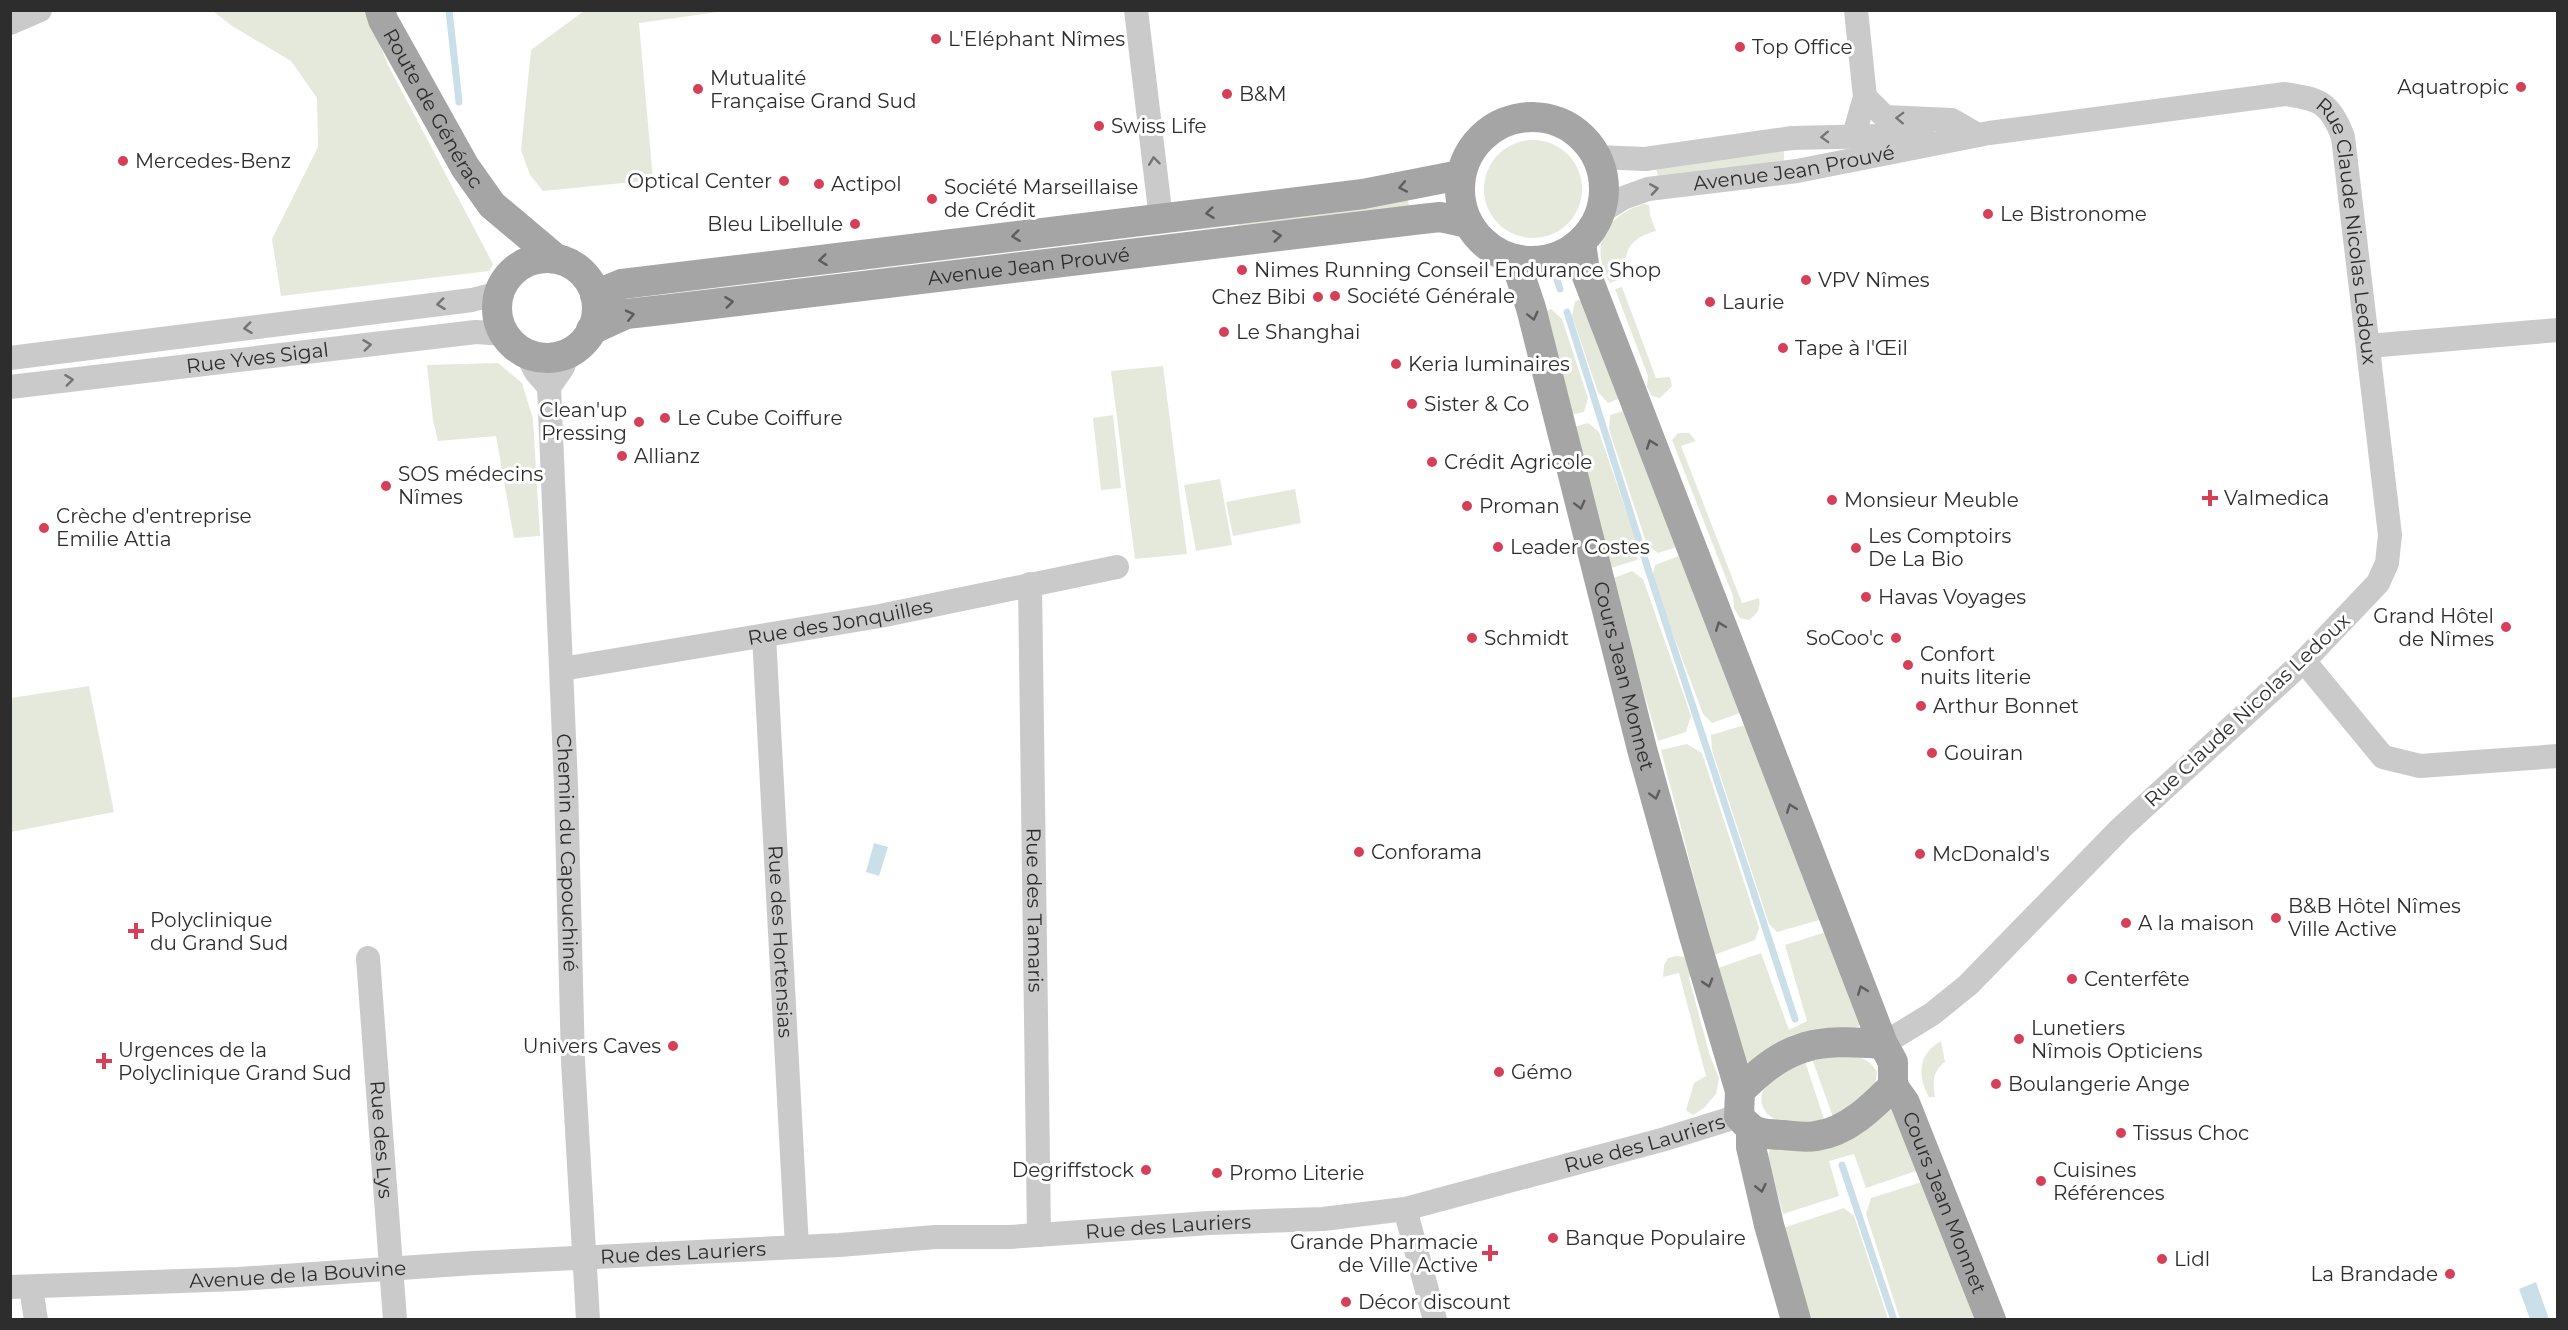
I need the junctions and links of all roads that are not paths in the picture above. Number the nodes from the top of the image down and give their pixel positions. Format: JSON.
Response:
{"nodes":[{"id":1,"x":40,"y":10,"type":"edge"},
{"id":2,"x":380,"y":10,"type":"edge"},
{"id":3,"x":1136,"y":10,"type":"edge"},
{"id":4,"x":1856,"y":10,"type":"edge"},
{"id":5,"x":10,"y":23,"type":"edge"},
{"id":6,"x":2285,"y":94,"type":"joint"},
{"id":7,"x":1865,"y":97,"type":"junction"},
{"id":8,"x":1982,"y":134,"type":"junction"},
{"id":9,"x":1857,"y":136,"type":"junction"},
{"id":10,"x":1597,"y":157,"type":"junction"},
{"id":11,"x":1460,"y":175,"type":"junction"},
{"id":12,"x":492,"y":205,"type":"junction"},
{"id":13,"x":1601,"y":212,"type":"junction"},
{"id":14,"x":1161,"y":219,"type":"junction"},
{"id":15,"x":1468,"y":223,"type":"junction"},
{"id":16,"x":1581,"y":243,"type":"junction"},
{"id":17,"x":1165,"y":250,"type":"junction"},
{"id":18,"x":555,"y":258,"type":"junction"},
{"id":19,"x":1515,"y":260,"type":"junction"},
{"id":20,"x":504,"y":284,"type":"junction"},
{"id":21,"x":595,"y":296,"type":"junction"},
{"id":22,"x":591,"y":330,"type":"junction"},
{"id":23,"x":2558,"y":330,"type":"edge"},
{"id":24,"x":515,"y":344,"type":"junction"},
{"id":25,"x":2368,"y":346,"type":"junction"},
{"id":26,"x":567,"y":354,"type":"junction"},
{"id":27,"x":10,"y":358,"type":"edge"},
{"id":28,"x":10,"y":387,"type":"edge"},
{"id":29,"x":549,"y":387,"type":"junction"},
{"id":30,"x":1117,"y":567,"type":"dead end"},
{"id":31,"x":1030,"y":584,"type":"junction"},
{"id":32,"x":764,"y":636,"type":"junction"},
{"id":33,"x":2304,"y":661,"type":"junction"},
{"id":34,"x":562,"y":669,"type":"junction"},
{"id":35,"x":2558,"y":756,"type":"edge"},
{"id":36,"x":368,"y":958,"type":"dead end"},
{"id":37,"x":1883,"y":1044,"type":"junction"},
{"id":38,"x":1893,"y":1086,"type":"junction"},
{"id":39,"x":1743,"y":1112,"type":"junction"},
{"id":40,"x":1405,"y":1209,"type":"junction"},
{"id":41,"x":1039,"y":1235,"type":"junction"},
{"id":42,"x":797,"y":1247,"type":"junction"},
{"id":43,"x":584,"y":1257,"type":"junction"},
{"id":44,"x":392,"y":1269,"type":"junction"},
{"id":45,"x":21,"y":1287,"type":"edge"},
{"id":46,"x":36,"y":1320,"type":"edge"},
{"id":47,"x":395,"y":1320,"type":"edge"},
{"id":48,"x":588,"y":1320,"type":"edge"},
{"id":49,"x":1434,"y":1320,"type":"edge"},
{"id":50,"x":1796,"y":1320,"type":"edge"},
{"id":51,"x":1991,"y":1320,"type":"edge"}],
"edges":[{"from":1,"to":5,"type":"street"},
{"from":2,"to":12,"type":"main road","name":"Route de Générac"},
{"from":14,"to":3,"type":"street","one_way":true},
{"from":4,"to":7,"type":"street"},
{"from":6,"to":8,"type":"street","name":"Avenue Jean Prouvé"},
{"from":6,"to":25,"type":"street","name":"Rue Claude Nicolas Ledoux"},
{"from":8,"to":7,"type":"street","one_way":true},
{"from":7,"to":9,"type":"street"},
{"from":8,"to":9,"type":"street","name":"Avenue Jean Prouvé"},
{"from":13,"to":8,"type":"street","name":"Avenue Jean Prouvé","one_way":true},
{"from":9,"to":10,"type":"street","name":"Avenue Jean Prouvé","one_way":true},
{"from":10,"to":11,"type":"main road"},
{"from":10,"to":13,"type":"main road"},
{"from":11,"to":14,"type":"main road","name":"Avenue Jean Prouvé","one_way":true},
{"from":11,"to":15,"type":"main road"},
{"from":12,"to":18,"type":"main road","name":"Route de Générac"},
{"from":12,"to":20,"type":"main road","name":"Route de Générac"},
{"from":13,"to":16,"type":"main road"},
{"from":14,"to":17,"type":"main road"},
{"from":14,"to":21,"type":"main road","name":"Avenue Jean Prouvé","one_way":true},
{"from":17,"to":15,"type":"main road","name":"Avenue Jean Prouvé","one_way":true},
{"from":15,"to":19,"type":"main road"},
{"from":16,"to":19,"type":"main road"},
{"from":37,"to":16,"type":"main road","one_way":true},
{"from":22,"to":17,"type":"main road","name":"Avenue Jean Prouvé","one_way":true},
{"from":18,"to":20,"type":"main road"},
{"from":18,"to":21,"type":"main road"},
{"from":19,"to":39,"type":"main road","name":"Cours Jean Monnet","one_way":true},
{"from":20,"to":24,"type":"main road"},
{"from":20,"to":27,"type":"street","name":"Rue Yves Sigal","one_way":true},
{"from":21,"to":22,"type":"main road"},
{"from":22,"to":26,"type":"main road"},
{"from":23,"to":25,"type":"street"},
{"from":24,"to":26,"type":"main road"},
{"from":28,"to":24,"type":"street","name":"Rue Yves Sigal","one_way":true},
{"from":24,"to":29,"type":"street"},
{"from":25,"to":33,"type":"street","name":"Rue Claude Nicolas Ledoux"},
{"from":26,"to":29,"type":"street"},
{"from":29,"to":34,"type":"street","name":"Chemin du Capouchiné"},
{"from":30,"to":31,"type":"street","name":"Rue des Jonquilles"},
{"from":31,"to":32,"type":"street","name":"Rue des Jonquilles"},
{"from":31,"to":41,"type":"street","name":"Rue des Tamaris"},
{"from":32,"to":34,"type":"street","name":"Rue des Jonquilles"},
{"from":32,"to":42,"type":"street","name":"Rue des Hortensias"},
{"from":33,"to":35,"type":"street"},
{"from":33,"to":37,"type":"street","name":"Rue Claude Nicolas Ledoux"},
{"from":34,"to":43,"type":"street","name":"Chemin du Capouchiné"},
{"from":36,"to":44,"type":"street","name":"Rue des Lys"},
{"from":37,"to":38,"type":"main road"},
{"from":37,"to":39,"type":"main road"},
{"from":38,"to":39,"type":"main road"},
{"from":38,"to":51,"type":"main road","name":"Cours Jean Monnet"},
{"from":39,"to":40,"type":"street","name":"Rue des Lauriers"},
{"from":39,"to":50,"type":"main road","name":"Cours Jean Monnet","one_way":true},
{"from":40,"to":41,"type":"street","name":"Rue des Lauriers"},
{"from":40,"to":49,"type":"street"},
{"from":41,"to":42,"type":"street","name":"Rue des Lauriers"},
{"from":42,"to":43,"type":"street","name":"Rue des Lauriers"},
{"from":43,"to":44,"type":"street","name":"Avenue de la Bouvine"},
{"from":43,"to":48,"type":"street","name":"Chemin du Capouchiné"},
{"from":44,"to":45,"type":"street","name":"Avenue de la Bouvine"},
{"from":44,"to":47,"type":"street","name":"Rue des Lys"},
{"from":45,"to":46,"type":"street"}]}
